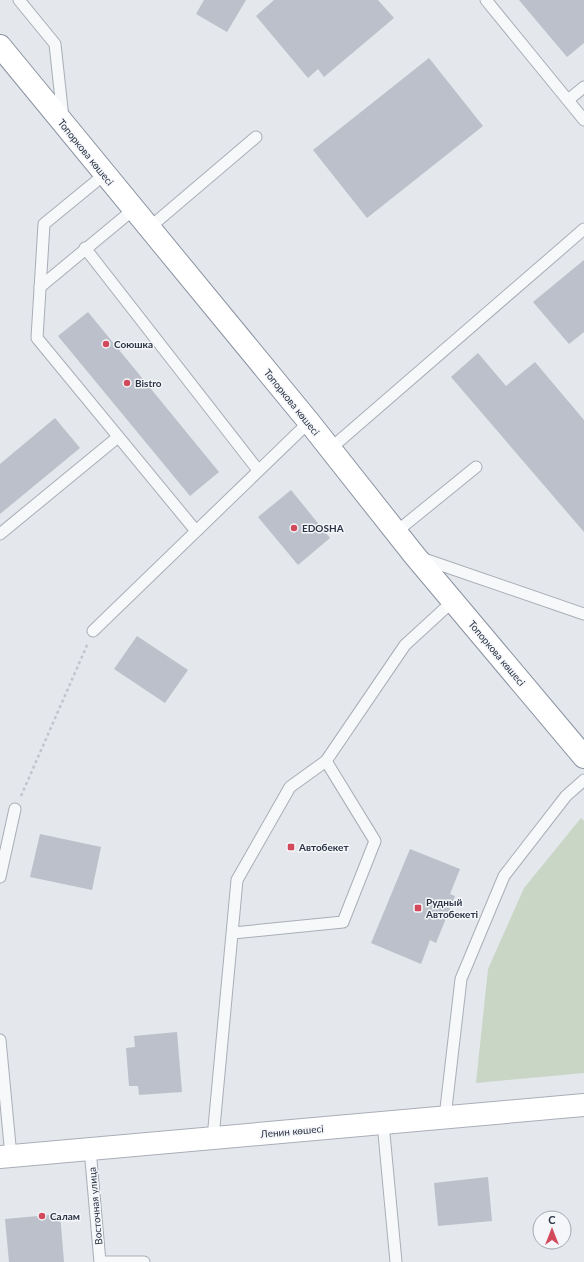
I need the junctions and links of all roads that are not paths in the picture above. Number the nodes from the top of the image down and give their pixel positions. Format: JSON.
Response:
{"nodes":[{"id":1,"x":19,"y":0,"type":"edge"},
{"id":2,"x":486,"y":0,"type":"edge"},
{"id":3,"x":0,"y":46,"type":"edge"},
{"id":4,"x":584,"y":87,"type":"edge"},
{"id":5,"x":568,"y":100,"type":"junction"},
{"id":6,"x":584,"y":120,"type":"edge"},
{"id":7,"x":64,"y":124,"type":"junction"},
{"id":8,"x":256,"y":137,"type":"dead end"},
{"id":9,"x":105,"y":174,"type":"junction"},
{"id":10,"x":134,"y":209,"type":"junction"},
{"id":11,"x":148,"y":228,"type":"junction"},
{"id":12,"x":584,"y":229,"type":"edge"},
{"id":13,"x":85,"y":248,"type":"junction"},
{"id":14,"x":40,"y":287,"type":"junction"},
{"id":15,"x":309,"y":422,"type":"junction"},
{"id":16,"x":118,"y":437,"type":"junction"},
{"id":17,"x":330,"y":449,"type":"junction"},
{"id":18,"x":476,"y":467,"type":"dead end"},
{"id":19,"x":258,"y":470,"type":"junction"},
{"id":20,"x":196,"y":531,"type":"junction"},
{"id":21,"x":396,"y":532,"type":"junction"},
{"id":22,"x":0,"y":534,"type":"edge"},
{"id":23,"x":415,"y":556,"type":"junction"},
{"id":24,"x":452,"y":600,"type":"junction"},
{"id":25,"x":584,"y":614,"type":"edge"},
{"id":26,"x":93,"y":631,"type":"road end"},
{"id":27,"x":584,"y":758,"type":"edge"},
{"id":28,"x":326,"y":761,"type":"junction"},
{"id":29,"x":584,"y":780,"type":"edge"},
{"id":30,"x":15,"y":810,"type":"road end"},
{"id":31,"x":0,"y":877,"type":"edge"},
{"id":32,"x":232,"y":932,"type":"junction"},
{"id":33,"x":0,"y":1040,"type":"edge"},
{"id":34,"x":584,"y":1105,"type":"edge"},
{"id":35,"x":445,"y":1117,"type":"junction"},
{"id":36,"x":383,"y":1123,"type":"junction"},
{"id":37,"x":213,"y":1138,"type":"junction"},
{"id":38,"x":90,"y":1149,"type":"junction"},
{"id":39,"x":6,"y":1157,"type":"edge"},
{"id":40,"x":100,"y":1262,"type":"edge"},
{"id":41,"x":144,"y":1262,"type":"edge"},
{"id":42,"x":396,"y":1262,"type":"edge"}],
"edges":[{"from":1,"to":7,"type":"lane"},
{"from":2,"to":5,"type":"lane"},
{"from":3,"to":7,"type":"main road","name":"Топоркова көшесі"},
{"from":4,"to":5,"type":"lane"},
{"from":5,"to":6,"type":"lane"},
{"from":7,"to":9,"type":"main road","name":"Топоркова көшесі"},
{"from":8,"to":11,"type":"lane"},
{"from":9,"to":10,"type":"main road","name":"Топоркова көшесі"},
{"from":9,"to":14,"type":"lane"},
{"from":10,"to":11,"type":"main road","name":"Топоркова көшесі"},
{"from":10,"to":13,"type":"lane"},
{"from":11,"to":15,"type":"main road","name":"Топоркова көшесі"},
{"from":12,"to":17,"type":"lane"},
{"from":13,"to":14,"type":"lane"},
{"from":13,"to":19,"type":"lane"},
{"from":14,"to":16,"type":"lane"},
{"from":15,"to":17,"type":"main road","name":"Топоркова көшесі"},
{"from":15,"to":19,"type":"lane"},
{"from":16,"to":20,"type":"lane"},
{"from":16,"to":22,"type":"lane"},
{"from":17,"to":21,"type":"main road","name":"Топоркова көшесі"},
{"from":18,"to":21,"type":"lane"},
{"from":19,"to":20,"type":"lane"},
{"from":20,"to":26,"type":"lane"},
{"from":21,"to":23,"type":"main road","name":"Топоркова көшесі"},
{"from":23,"to":24,"type":"main road","name":"Топоркова көшесі"},
{"from":23,"to":25,"type":"lane"},
{"from":24,"to":27,"type":"main road","name":"Топоркова көшесі"},
{"from":24,"to":28,"type":"lane"},
{"from":28,"to":32,"type":"lane"},
{"from":28,"to":32,"type":"lane"},
{"from":29,"to":35,"type":"lane"},
{"from":30,"to":31,"type":"lane"},
{"from":32,"to":37,"type":"lane"},
{"from":33,"to":39,"type":"lane"},
{"from":34,"to":35,"type":"main road","name":"Ленин көшесі"},
{"from":35,"to":36,"type":"main road","name":"Ленин көшесі"},
{"from":36,"to":37,"type":"main road","name":"Ленин көшесі"},
{"from":36,"to":42,"type":"lane"},
{"from":37,"to":38,"type":"main road","name":"Ленин көшесі"},
{"from":38,"to":39,"type":"main road","name":"Ленин көшесі"},
{"from":38,"to":40,"type":"lane","name":"Восточная улица"},
{"from":40,"to":41,"type":"lane"}]}
